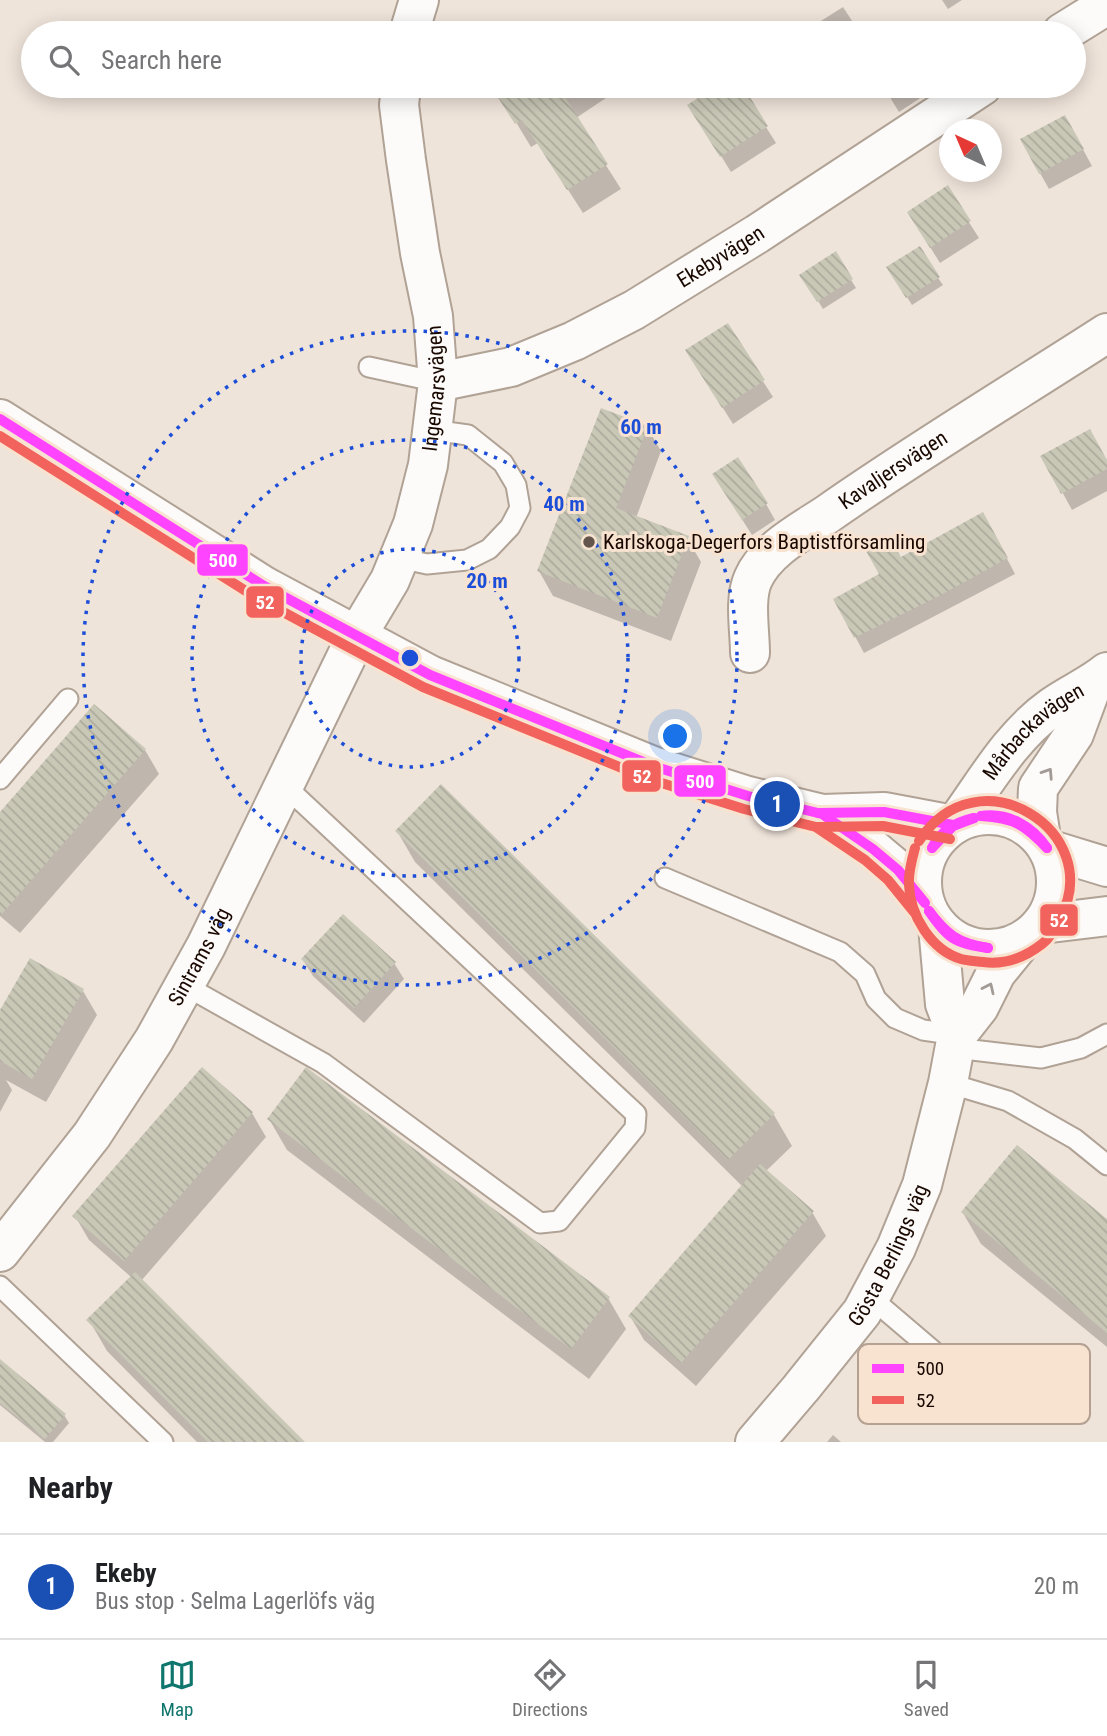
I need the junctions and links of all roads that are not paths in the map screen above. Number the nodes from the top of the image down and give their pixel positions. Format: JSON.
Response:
{"nodes":[{"id":1,"x":419,"y":0,"type":"edge"},
{"id":2,"x":1107,"y":5,"type":"edge"},
{"id":3,"x":413,"y":21,"type":"edge"},
{"id":4,"x":1081,"y":21,"type":"edge"},
{"id":5,"x":400,"y":98,"type":"edge"},
{"id":6,"x":964,"y":98,"type":"edge"},
{"id":7,"x":1107,"y":333,"type":"edge"},
{"id":8,"x":369,"y":367,"type":"dead end"},
{"id":9,"x":438,"y":382,"type":"junction"},
{"id":10,"x":0,"y":419,"type":"edge"},
{"id":11,"x":432,"y":430,"type":"junction"},
{"id":12,"x":399,"y":558,"type":"junction"},
{"id":13,"x":356,"y":637,"type":"junction"},
{"id":14,"x":750,"y":653,"type":"dead end"},
{"id":15,"x":1100,"y":678,"type":"edge"},
{"id":16,"x":68,"y":699,"type":"dead end"},
{"id":17,"x":0,"y":779,"type":"edge"},
{"id":18,"x":284,"y":785,"type":"junction"},
{"id":19,"x":822,"y":814,"type":"junction"},
{"id":20,"x":954,"y":824,"type":"junction"},
{"id":21,"x":1044,"y":844,"type":"junction"},
{"id":22,"x":1107,"y":867,"type":"edge"},
{"id":23,"x":665,"y":878,"type":"dead end"},
{"id":24,"x":931,"y":914,"type":"junction"},
{"id":25,"x":1107,"y":916,"type":"edge"},
{"id":26,"x":1032,"y":932,"type":"junction"},
{"id":27,"x":184,"y":985,"type":"junction"},
{"id":28,"x":1107,"y":1034,"type":"edge"},
{"id":29,"x":954,"y":1055,"type":"junction"},
{"id":30,"x":1107,"y":1165,"type":"edge"},
{"id":31,"x":0,"y":1252,"type":"edge"},
{"id":32,"x":0,"y":1286,"type":"edge"},
{"id":33,"x":870,"y":1297,"type":"junction"},
{"id":34,"x":925,"y":1344,"type":"edge"},
{"id":35,"x":163,"y":1442,"type":"edge"},
{"id":36,"x":755,"y":1442,"type":"edge"}],
"edges":[{"from":1,"to":3,"type":"street"},
{"from":2,"to":4,"type":"street"},
{"from":5,"to":9,"type":"street","name":"Ingemarsvägen"},
{"from":6,"to":9,"type":"street","name":"Ekebyvägen"},
{"from":7,"to":14,"type":"street","name":"Kavaljersvägen"},
{"from":8,"to":9,"type":"lane"},
{"from":9,"to":11,"type":"street","name":"Ingemarsvägen"},
{"from":10,"to":13,"type":"street"},
{"from":11,"to":12,"type":"street","name":"Ingemarsvägen"},
{"from":11,"to":12,"type":"lane"},
{"from":12,"to":13,"type":"street","name":"Ingemarsvägen"},
{"from":13,"to":18,"type":"street","name":"Sintrams väg"},
{"from":13,"to":19,"type":"street"},
{"from":15,"to":20,"type":"street","name":"Mårbackavägen"},
{"from":21,"to":15,"type":"street","name":"Mårbackavägen","one_way":true},
{"from":16,"to":17,"type":"lane"},
{"from":18,"to":27,"type":"street","name":"Sintrams väg"},
{"from":18,"to":27,"type":"lane"},
{"from":19,"to":20,"type":"street"},
{"from":19,"to":24,"type":"street"},
{"from":20,"to":21,"type":"street"},
{"from":20,"to":24,"type":"street"},
{"from":21,"to":22,"type":"street"},
{"from":21,"to":26,"type":"street"},
{"from":23,"to":29,"type":"lane"},
{"from":24,"to":26,"type":"street"},
{"from":24,"to":29,"type":"street"},
{"from":25,"to":26,"type":"street"},
{"from":29,"to":26,"type":"street","name":"Gösta Berlings väg","one_way":true},
{"from":27,"to":31,"type":"street","name":"Sintrams väg"},
{"from":28,"to":29,"type":"lane"},
{"from":29,"to":30,"type":"lane"},
{"from":29,"to":33,"type":"street","name":"Gösta Berlings väg"},
{"from":32,"to":35,"type":"lane"},
{"from":33,"to":34,"type":"lane"},
{"from":33,"to":36,"type":"street","name":"Gösta Berlings väg"}]}
